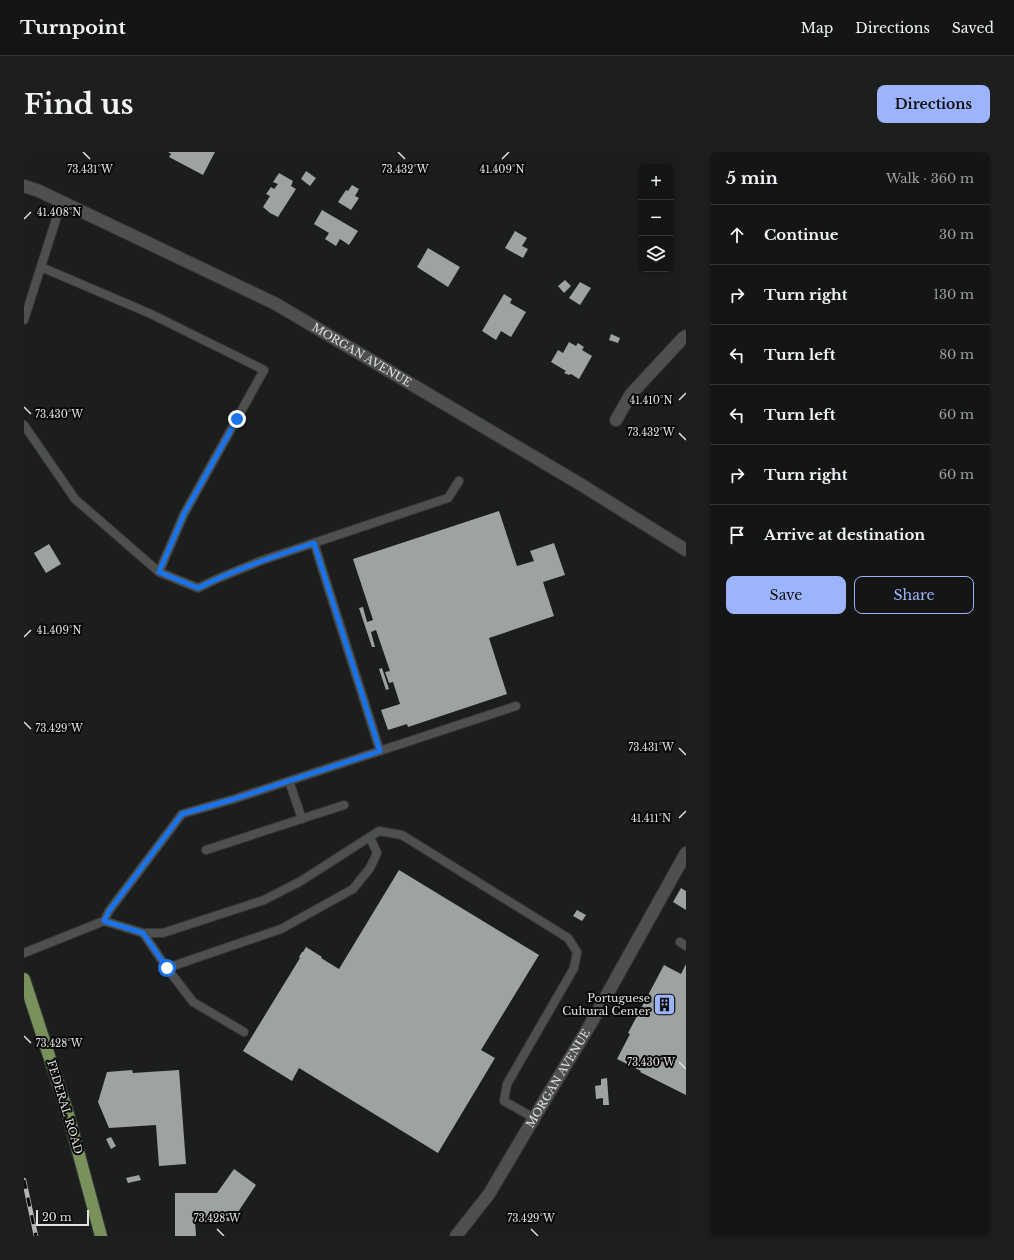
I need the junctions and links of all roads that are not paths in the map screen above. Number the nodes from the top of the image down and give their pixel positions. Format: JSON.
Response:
{"nodes":[{"id":1,"x":24,"y":186,"type":"edge"},
{"id":2,"x":63,"y":202,"type":"junction"},
{"id":3,"x":41,"y":267,"type":"junction"},
{"id":4,"x":24,"y":320,"type":"edge"},
{"id":5,"x":686,"y":336,"type":"edge"},
{"id":6,"x":616,"y":420,"type":"dead end"},
{"id":7,"x":24,"y":425,"type":"edge"},
{"id":8,"x":459,"y":481,"type":"dead end"},
{"id":9,"x":314,"y":543,"type":"junction"},
{"id":10,"x":686,"y":550,"type":"edge"},
{"id":11,"x":159,"y":572,"type":"junction"},
{"id":12,"x":516,"y":706,"type":"dead end"},
{"id":13,"x":380,"y":751,"type":"junction"},
{"id":14,"x":289,"y":781,"type":"junction"},
{"id":15,"x":344,"y":805,"type":"dead end"},
{"id":16,"x":302,"y":819,"type":"junction"},
{"id":17,"x":370,"y":837,"type":"junction"},
{"id":18,"x":206,"y":850,"type":"dead end"},
{"id":19,"x":686,"y":853,"type":"edge"},
{"id":20,"x":104,"y":921,"type":"junction"},
{"id":21,"x":143,"y":933,"type":"junction"},
{"id":22,"x":24,"y":953,"type":"edge"},
{"id":23,"x":167,"y":968,"type":"junction"},
{"id":24,"x":24,"y":979,"type":"edge"},
{"id":25,"x":244,"y":1032,"type":"dead end"},
{"id":26,"x":534,"y":1118,"type":"junction"},
{"id":27,"x":101,"y":1236,"type":"edge"},
{"id":28,"x":456,"y":1236,"type":"edge"}],
"edges":[{"from":1,"to":2,"type":"street","name":"MORGAN AVENUE"},
{"from":2,"to":3,"type":"lane"},
{"from":2,"to":10,"type":"street","name":"MORGAN AVENUE"},
{"from":3,"to":4,"type":"lane"},
{"from":3,"to":11,"type":"lane"},
{"from":5,"to":6,"type":"street"},
{"from":7,"to":11,"type":"lane"},
{"from":8,"to":9,"type":"lane"},
{"from":9,"to":11,"type":"lane"},
{"from":9,"to":13,"type":"lane"},
{"from":12,"to":13,"type":"lane"},
{"from":13,"to":14,"type":"lane"},
{"from":14,"to":16,"type":"lane"},
{"from":14,"to":20,"type":"lane"},
{"from":15,"to":16,"type":"lane"},
{"from":16,"to":18,"type":"lane"},
{"from":17,"to":21,"type":"lane"},
{"from":17,"to":23,"type":"lane"},
{"from":17,"to":26,"type":"lane"},
{"from":19,"to":26,"type":"street","name":"MORGAN AVENUE"},
{"from":20,"to":21,"type":"lane"},
{"from":20,"to":22,"type":"lane"},
{"from":21,"to":23,"type":"lane"},
{"from":23,"to":25,"type":"lane"},
{"from":24,"to":27,"type":"main road","name":"FEDERAL ROAD"},
{"from":26,"to":28,"type":"street","name":"MORGAN AVENUE"}]}
